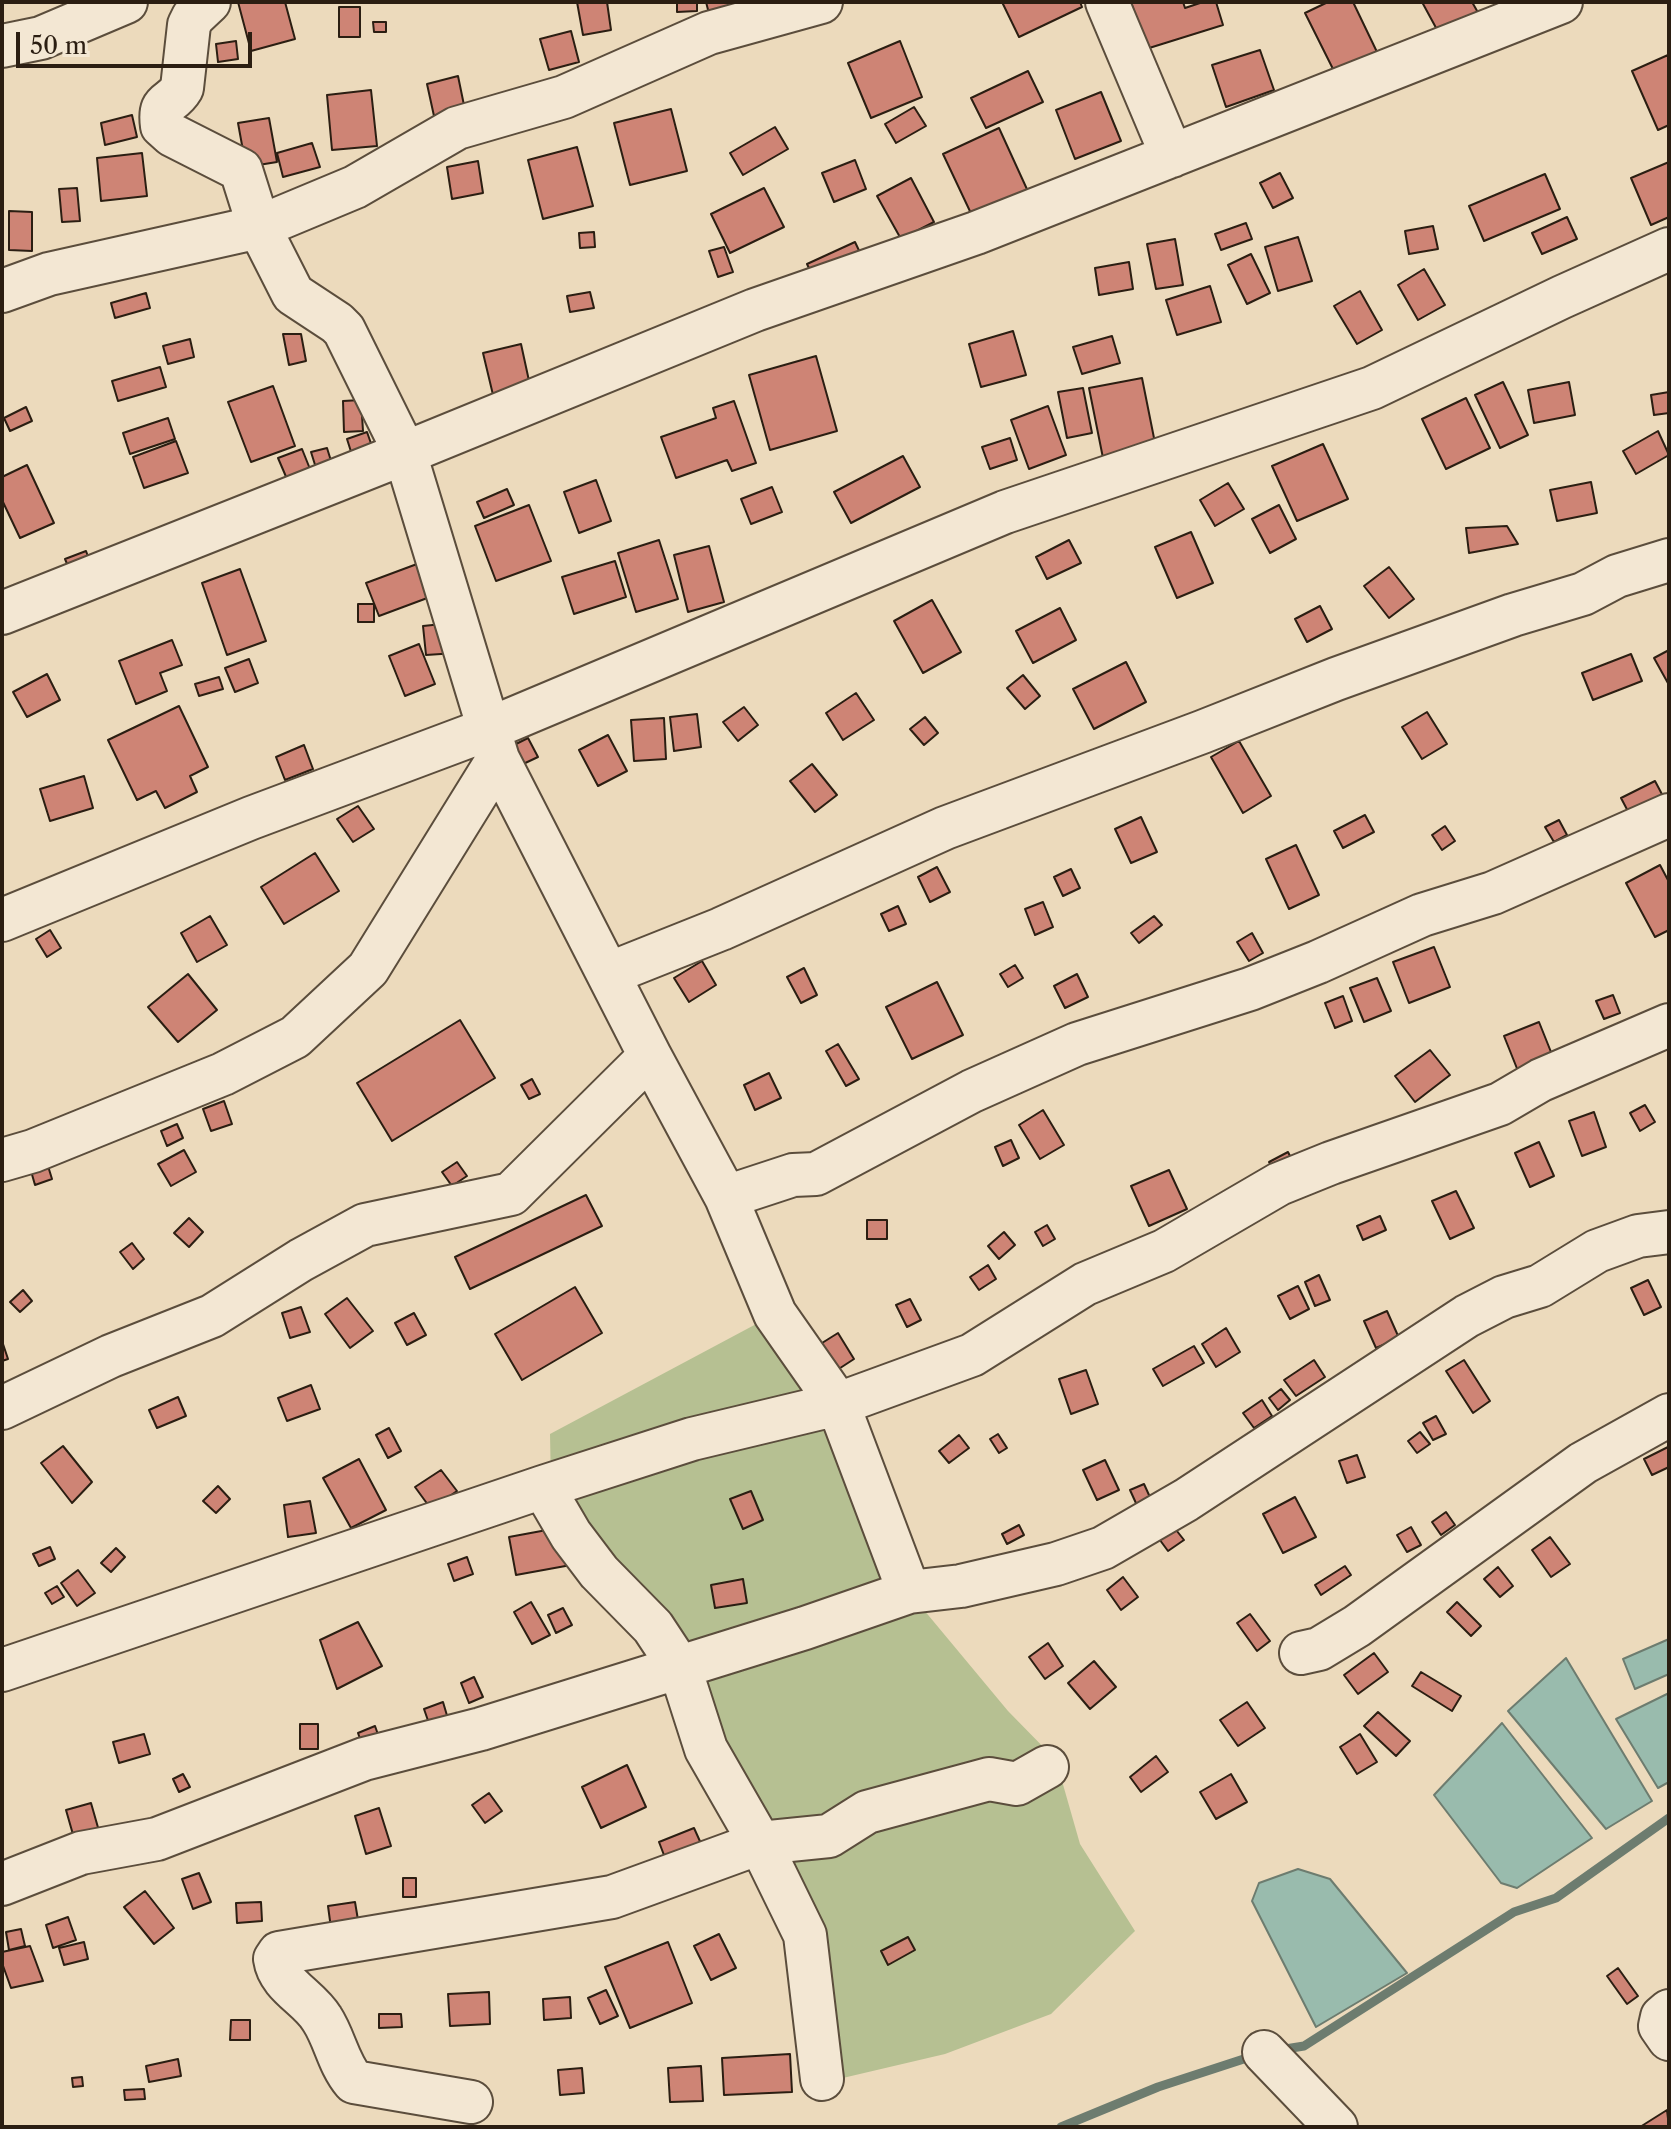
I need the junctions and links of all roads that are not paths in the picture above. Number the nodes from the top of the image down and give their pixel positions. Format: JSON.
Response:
{"nodes":[{"id":1,"x":126,"y":2,"type":"edge"},
{"id":2,"x":209,"y":2,"type":"edge"},
{"id":3,"x":821,"y":2,"type":"edge"},
{"id":4,"x":1107,"y":2,"type":"edge"},
{"id":5,"x":1561,"y":2,"type":"edge"},
{"id":6,"x":2,"y":46,"type":"edge"},
{"id":7,"x":1172,"y":156,"type":"junction"},
{"id":8,"x":259,"y":227,"type":"junction"},
{"id":9,"x":1669,"y":249,"type":"edge"},
{"id":10,"x":2,"y":291,"type":"edge"},
{"id":11,"x":405,"y":453,"type":"junction"},
{"id":12,"x":1669,"y":560,"type":"edge"},
{"id":13,"x":2,"y":613,"type":"edge"},
{"id":14,"x":495,"y":744,"type":"junction"},
{"id":15,"x":1669,"y":815,"type":"edge"},
{"id":16,"x":2,"y":920,"type":"edge"},
{"id":17,"x":608,"y":974,"type":"junction"},
{"id":18,"x":1669,"y":1025,"type":"edge"},
{"id":19,"x":650,"y":1056,"type":"junction"},
{"id":20,"x":2,"y":1160,"type":"edge"},
{"id":21,"x":726,"y":1197,"type":"junction"},
{"id":22,"x":1669,"y":1232,"type":"edge"},
{"id":23,"x":838,"y":1404,"type":"junction"},
{"id":24,"x":2,"y":1408,"type":"edge"},
{"id":25,"x":1669,"y":1415,"type":"edge"},
{"id":26,"x":543,"y":1487,"type":"junction"},
{"id":27,"x":909,"y":1592,"type":"junction"},
{"id":28,"x":1301,"y":1653,"type":"dead end"},
{"id":29,"x":680,"y":1668,"type":"junction"},
{"id":30,"x":2,"y":1670,"type":"edge"},
{"id":31,"x":1047,"y":1767,"type":"dead end"},
{"id":32,"x":760,"y":1843,"type":"junction"},
{"id":33,"x":2,"y":1884,"type":"edge"},
{"id":34,"x":1669,"y":2011,"type":"edge"},
{"id":35,"x":1669,"y":2039,"type":"edge"},
{"id":36,"x":1264,"y":2052,"type":"dead end"},
{"id":37,"x":822,"y":2079,"type":"dead end"},
{"id":38,"x":471,"y":2102,"type":"dead end"},
{"id":39,"x":1336,"y":2127,"type":"edge"}],
"edges":[{"from":1,"to":6,"type":"street"},
{"from":2,"to":8,"type":"street"},
{"from":3,"to":8,"type":"street"},
{"from":4,"to":7,"type":"street"},
{"from":5,"to":7,"type":"street"},
{"from":7,"to":11,"type":"street"},
{"from":8,"to":10,"type":"street"},
{"from":8,"to":11,"type":"street"},
{"from":9,"to":14,"type":"street"},
{"from":11,"to":13,"type":"street"},
{"from":11,"to":14,"type":"street"},
{"from":12,"to":17,"type":"street"},
{"from":14,"to":16,"type":"street"},
{"from":14,"to":17,"type":"street"},
{"from":14,"to":20,"type":"street"},
{"from":15,"to":21,"type":"street"},
{"from":17,"to":19,"type":"street"},
{"from":18,"to":23,"type":"street"},
{"from":19,"to":21,"type":"street"},
{"from":19,"to":24,"type":"street"},
{"from":21,"to":23,"type":"street"},
{"from":22,"to":27,"type":"street"},
{"from":23,"to":26,"type":"street"},
{"from":23,"to":27,"type":"street"},
{"from":25,"to":28,"type":"street"},
{"from":26,"to":29,"type":"street"},
{"from":26,"to":30,"type":"street"},
{"from":27,"to":29,"type":"street"},
{"from":29,"to":32,"type":"street"},
{"from":29,"to":33,"type":"street"},
{"from":31,"to":32,"type":"street"},
{"from":32,"to":37,"type":"street"},
{"from":32,"to":38,"type":"street"},
{"from":34,"to":35,"type":"street"},
{"from":36,"to":39,"type":"street"}]}
